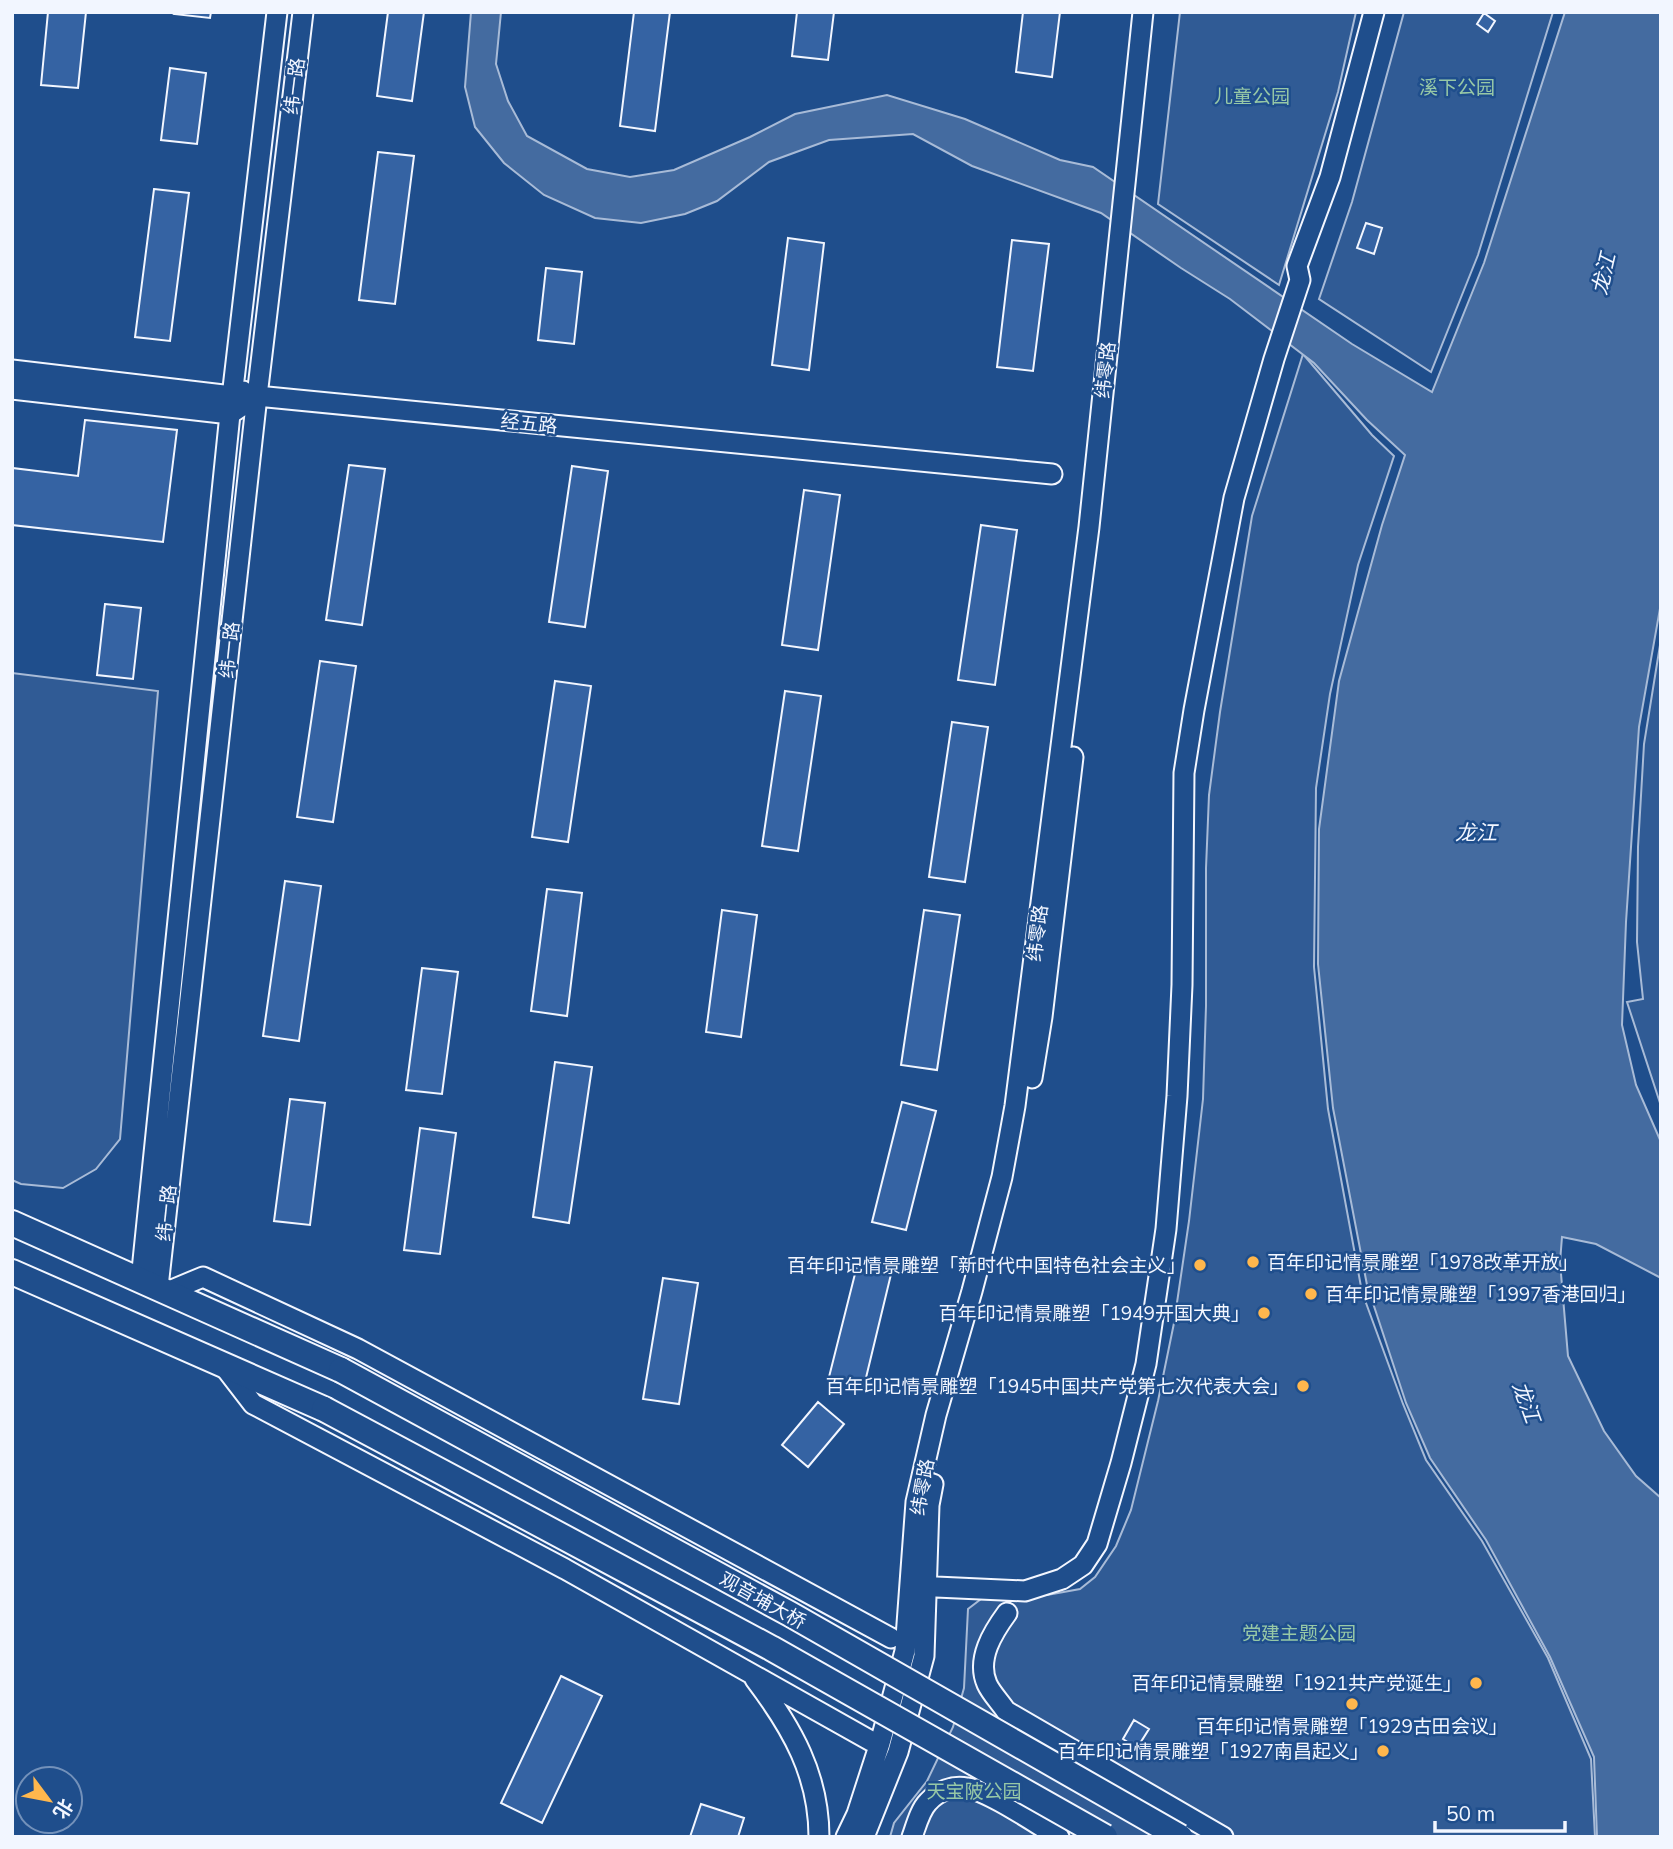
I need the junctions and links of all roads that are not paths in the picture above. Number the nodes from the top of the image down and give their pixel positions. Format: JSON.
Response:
{"nodes":[{"id":1,"x":277,"y":12,"type":"edge"},
{"id":2,"x":303,"y":12,"type":"edge"},
{"id":3,"x":1143,"y":12,"type":"edge"},
{"id":4,"x":1155,"y":12,"type":"edge"},
{"id":5,"x":1374,"y":12,"type":"edge"},
{"id":6,"x":12,"y":370,"type":"edge"},
{"id":7,"x":12,"y":389,"type":"edge"},
{"id":8,"x":258,"y":390,"type":"junction"},
{"id":9,"x":231,"y":405,"type":"junction"},
{"id":10,"x":1051,"y":468,"type":"dead end"},
{"id":11,"x":12,"y":1223,"type":"edge"},
{"id":12,"x":12,"y":1272,"type":"edge"},
{"id":13,"x":155,"y":1286,"type":"junction"},
{"id":14,"x":223,"y":1364,"type":"junction"},
{"id":15,"x":936,"y":1587,"type":"dead end"},
{"id":16,"x":1007,"y":1613,"type":"dead end"},
{"id":17,"x":891,"y":1638,"type":"dead end"},
{"id":18,"x":751,"y":1673,"type":"junction"},
{"id":19,"x":870,"y":1741,"type":"dead end"},
{"id":20,"x":819,"y":1837,"type":"edge"},
{"id":21,"x":846,"y":1837,"type":"edge"},
{"id":22,"x":864,"y":1837,"type":"edge"},
{"id":23,"x":912,"y":1837,"type":"edge"},
{"id":24,"x":1059,"y":1837,"type":"edge"},
{"id":25,"x":1105,"y":1837,"type":"edge"},
{"id":26,"x":1181,"y":1837,"type":"edge"},
{"id":27,"x":1223,"y":1837,"type":"edge"}],
"edges":[{"from":1,"to":9,"type":"street","name":"纬一路"},
{"from":2,"to":8,"type":"street","name":"纬一路"},
{"from":3,"to":21,"type":"street","name":"纬零路"},
{"from":4,"to":22,"type":"street","name":"纬零路"},
{"from":5,"to":15,"type":"street"},
{"from":6,"to":9,"type":"street"},
{"from":7,"to":9,"type":"street"},
{"from":8,"to":9,"type":"street"},
{"from":8,"to":10,"type":"street","name":"经五路"},
{"from":8,"to":13,"type":"street","name":"纬一路"},
{"from":9,"to":13,"type":"street","name":"纬一路"},
{"from":11,"to":13,"type":"main road","name":"观音埔大桥"},
{"from":12,"to":14,"type":"main road","name":"观音埔大桥"},
{"from":13,"to":17,"type":"street"},
{"from":13,"to":26,"type":"main road","name":"观音埔大桥","bridge":true},
{"from":14,"to":18,"type":"street"},
{"from":14,"to":25,"type":"main road","name":"观音埔大桥","bridge":true},
{"from":16,"to":27,"type":"street"},
{"from":18,"to":19,"type":"street"},
{"from":18,"to":20,"type":"street"},
{"from":23,"to":24,"type":"street"}]}
